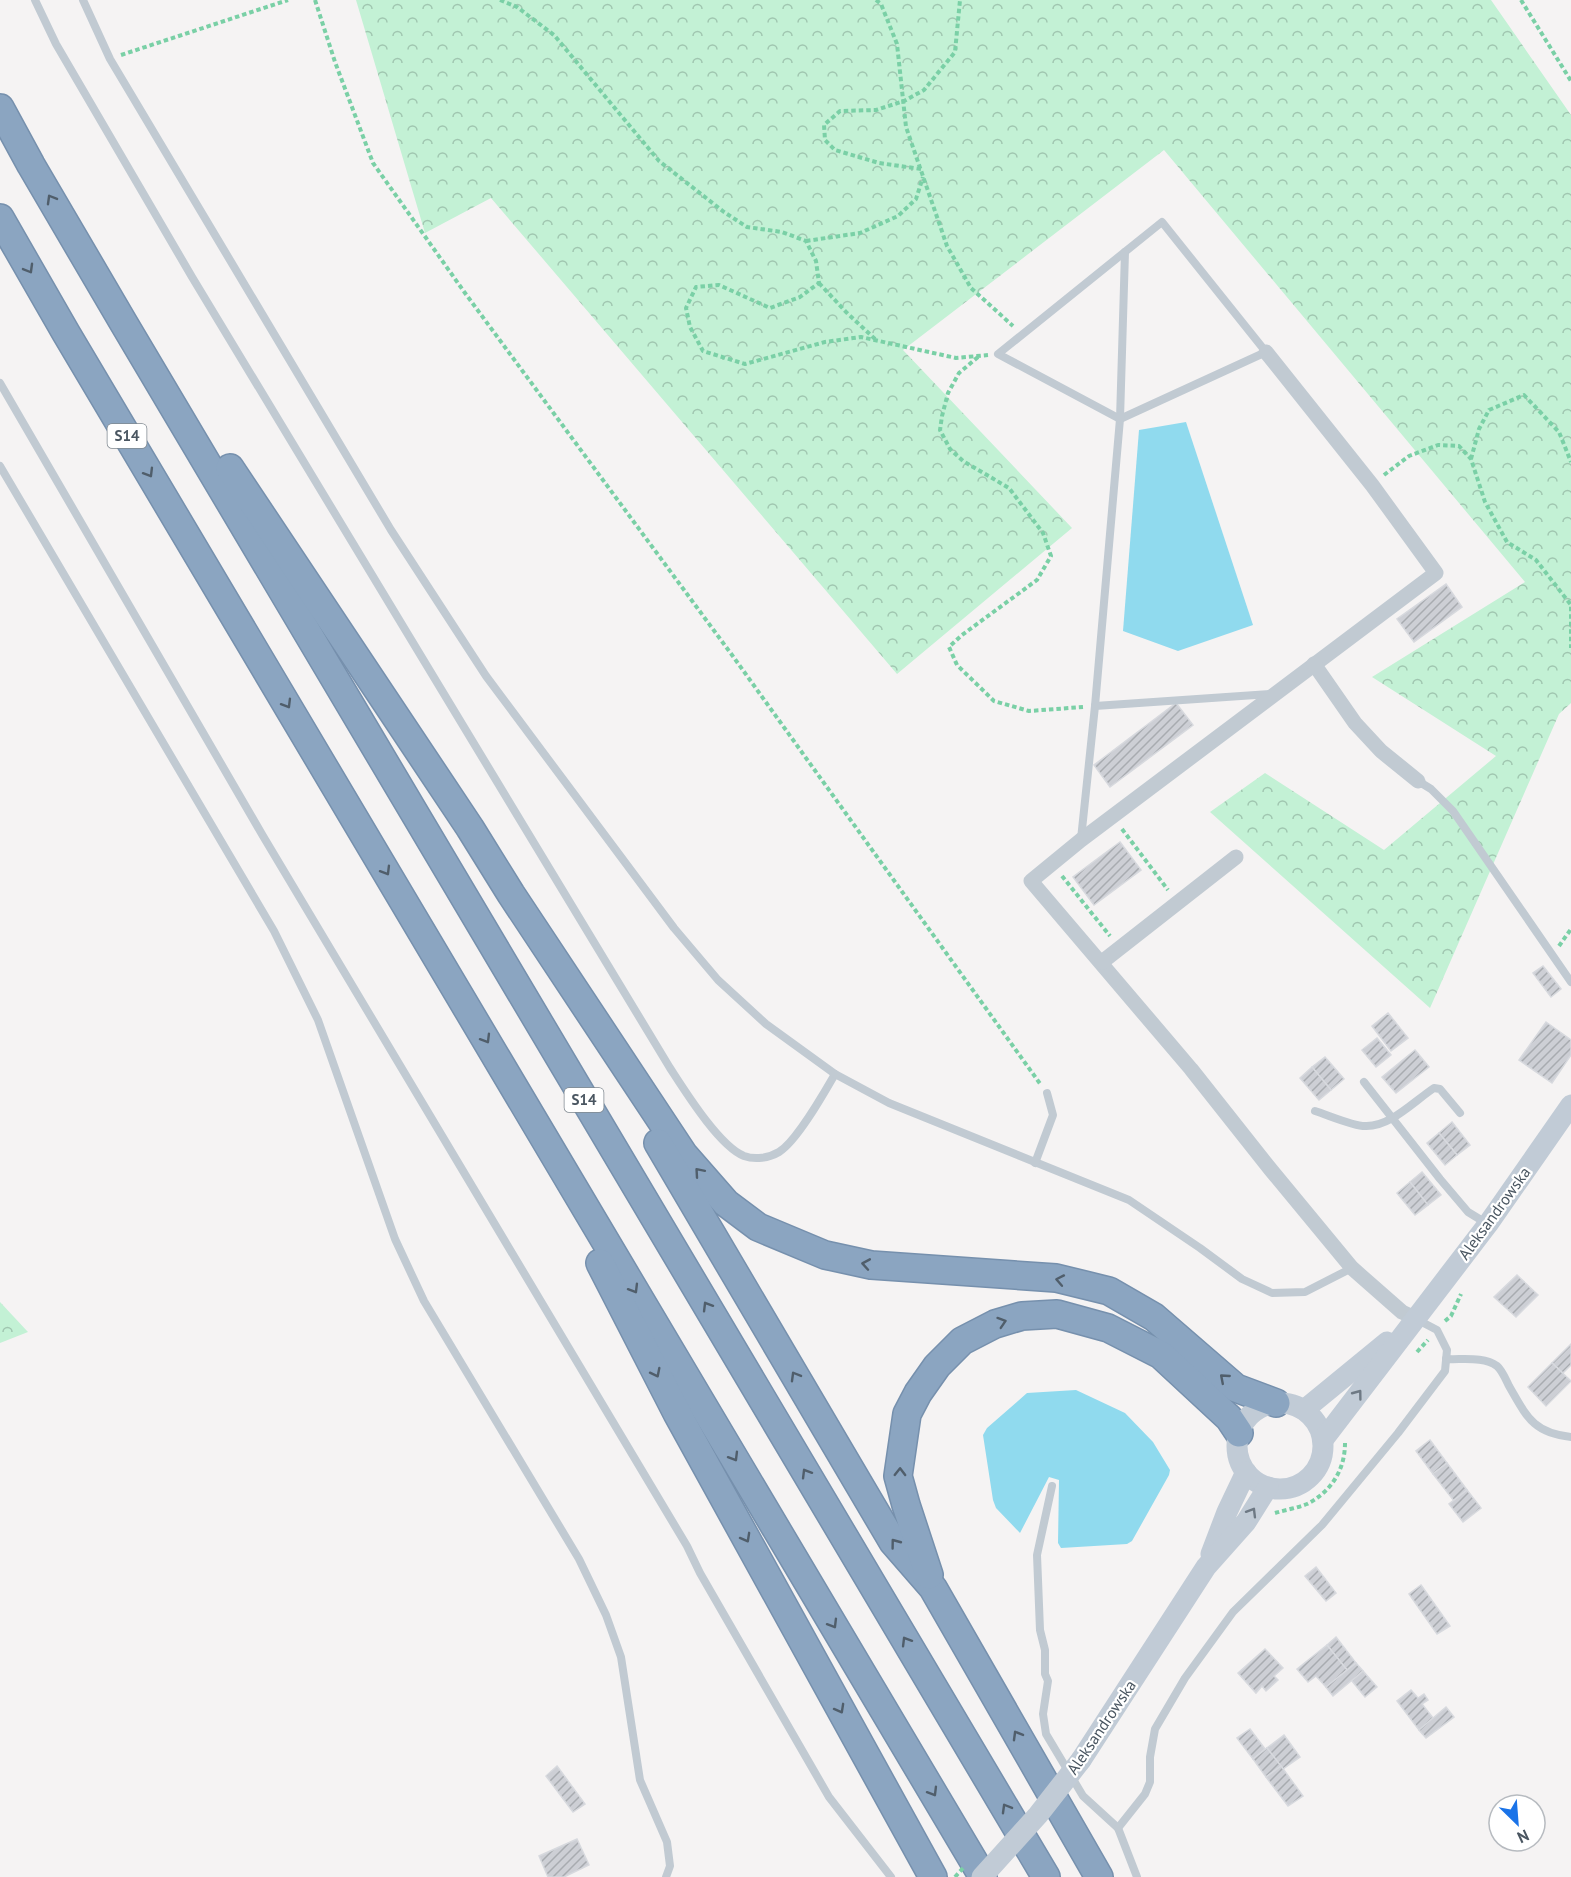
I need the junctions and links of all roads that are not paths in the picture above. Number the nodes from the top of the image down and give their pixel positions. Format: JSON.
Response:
{"nodes":[{"id":1,"x":35,"y":0,"type":"edge"},
{"id":2,"x":83,"y":0,"type":"edge"},
{"id":3,"x":0,"y":108,"type":"edge"},
{"id":4,"x":0,"y":218,"type":"edge"},
{"id":5,"x":1125,"y":252,"type":"junction"},
{"id":6,"x":123,"y":322,"type":"junction"},
{"id":7,"x":1266,"y":352,"type":"junction"},
{"id":8,"x":0,"y":383,"type":"edge"},
{"id":9,"x":1120,"y":419,"type":"junction"},
{"id":10,"x":0,"y":466,"type":"edge"},
{"id":11,"x":1314,"y":664,"type":"junction"},
{"id":12,"x":1275,"y":694,"type":"junction"},
{"id":13,"x":1095,"y":706,"type":"junction"},
{"id":14,"x":1418,"y":781,"type":"joint"},
{"id":15,"x":1081,"y":840,"type":"junction"},
{"id":16,"x":1236,"y":857,"type":"dead end"},
{"id":17,"x":511,"y":894,"type":"junction"},
{"id":18,"x":1102,"y":962,"type":"junction"},
{"id":19,"x":1571,"y":982,"type":"edge"},
{"id":20,"x":835,"y":1074,"type":"junction"},
{"id":21,"x":1364,"y":1082,"type":"dead end"},
{"id":22,"x":1047,"y":1093,"type":"road end"},
{"id":23,"x":1571,"y":1106,"type":"edge"},
{"id":24,"x":1315,"y":1111,"type":"dead end"},
{"id":25,"x":529,"y":1113,"type":"junction"},
{"id":26,"x":1460,"y":1113,"type":"dead end"},
{"id":27,"x":1392,"y":1118,"type":"junction"},
{"id":28,"x":1035,"y":1163,"type":"junction"},
{"id":29,"x":1488,"y":1224,"type":"junction"},
{"id":30,"x":1352,"y":1268,"type":"junction"},
{"id":31,"x":1415,"y":1318,"type":"junction"},
{"id":32,"x":1446,"y":1359,"type":"junction"},
{"id":33,"x":1276,"y":1403,"type":"junction"},
{"id":34,"x":1304,"y":1410,"type":"junction"},
{"id":35,"x":1239,"y":1433,"type":"junction"},
{"id":36,"x":1571,"y":1437,"type":"edge"},
{"id":37,"x":1323,"y":1440,"type":"junction"},
{"id":38,"x":1246,"y":1472,"type":"junction"},
{"id":39,"x":1052,"y":1486,"type":"dead end"},
{"id":40,"x":1268,"y":1487,"type":"junction"},
{"id":41,"x":1206,"y":1567,"type":"junction"},
{"id":42,"x":933,"y":1588,"type":"junction"},
{"id":43,"x":1118,"y":1828,"type":"junction"},
{"id":44,"x":928,"y":1870,"type":"edge"},
{"id":45,"x":666,"y":1877,"type":"edge"},
{"id":46,"x":891,"y":1877,"type":"edge"},
{"id":47,"x":983,"y":1877,"type":"edge"},
{"id":48,"x":1046,"y":1877,"type":"edge"},
{"id":49,"x":1099,"y":1877,"type":"edge"},
{"id":50,"x":1137,"y":1877,"type":"edge"}],
"edges":[{"from":1,"to":20,"type":"lane"},
{"from":2,"to":20,"type":"lane"},
{"from":6,"to":3,"type":"highway","number":"S14","one_way":true},
{"from":4,"to":25,"type":"highway","number":"S14","one_way":true},
{"from":5,"to":7,"type":"lane"},
{"from":5,"to":9,"type":"lane"},
{"from":5,"to":9,"type":"lane"},
{"from":6,"to":17,"type":"highway"},
{"from":48,"to":6,"type":"highway","number":"S14","one_way":true},
{"from":7,"to":9,"type":"lane"},
{"from":7,"to":11,"type":"street"},
{"from":8,"to":46,"type":"lane"},
{"from":9,"to":13,"type":"lane"},
{"from":10,"to":45,"type":"lane"},
{"from":11,"to":12,"type":"street"},
{"from":11,"to":14,"type":"street"},
{"from":12,"to":13,"type":"lane"},
{"from":12,"to":15,"type":"street"},
{"from":13,"to":15,"type":"lane"},
{"from":14,"to":19,"type":"lane"},
{"from":15,"to":18,"type":"street"},
{"from":16,"to":18,"type":"street"},
{"from":33,"to":17,"type":"highway","one_way":true},
{"from":42,"to":17,"type":"highway","one_way":true},
{"from":18,"to":30,"type":"street"},
{"from":20,"to":28,"type":"lane"},
{"from":21,"to":27,"type":"lane"},
{"from":22,"to":28,"type":"lane"},
{"from":23,"to":29,"type":"main road","name":"Aleksandrowska"},
{"from":24,"to":27,"type":"lane"},
{"from":25,"to":44,"type":"highway","one_way":true},
{"from":25,"to":47,"type":"highway","number":"S14","one_way":true},
{"from":26,"to":27,"type":"lane"},
{"from":27,"to":29,"type":"lane"},
{"from":28,"to":30,"type":"lane"},
{"from":29,"to":31,"type":"main road","name":"Aleksandrowska"},
{"from":30,"to":31,"type":"street"},
{"from":31,"to":32,"type":"lane"},
{"from":31,"to":34,"type":"main road","name":"Aleksandrowska"},
{"from":37,"to":31,"type":"main road","name":"Aleksandrowska","one_way":true},
{"from":32,"to":36,"type":"lane"},
{"from":32,"to":43,"type":"lane"},
{"from":33,"to":34,"type":"main road"},
{"from":33,"to":35,"type":"main road"},
{"from":34,"to":37,"type":"main road"},
{"from":35,"to":38,"type":"main road"},
{"from":42,"to":35,"type":"highway","one_way":true},
{"from":37,"to":40,"type":"main road"},
{"from":38,"to":40,"type":"main road"},
{"from":38,"to":41,"type":"main road","name":"Aleksandrowska"},
{"from":39,"to":43,"type":"lane"},
{"from":41,"to":40,"type":"main road","name":"Aleksandrowska","one_way":true},
{"from":41,"to":47,"type":"main road","name":"Aleksandrowska","bridge":true},
{"from":49,"to":42,"type":"highway","one_way":true},
{"from":43,"to":50,"type":"lane"}]}
